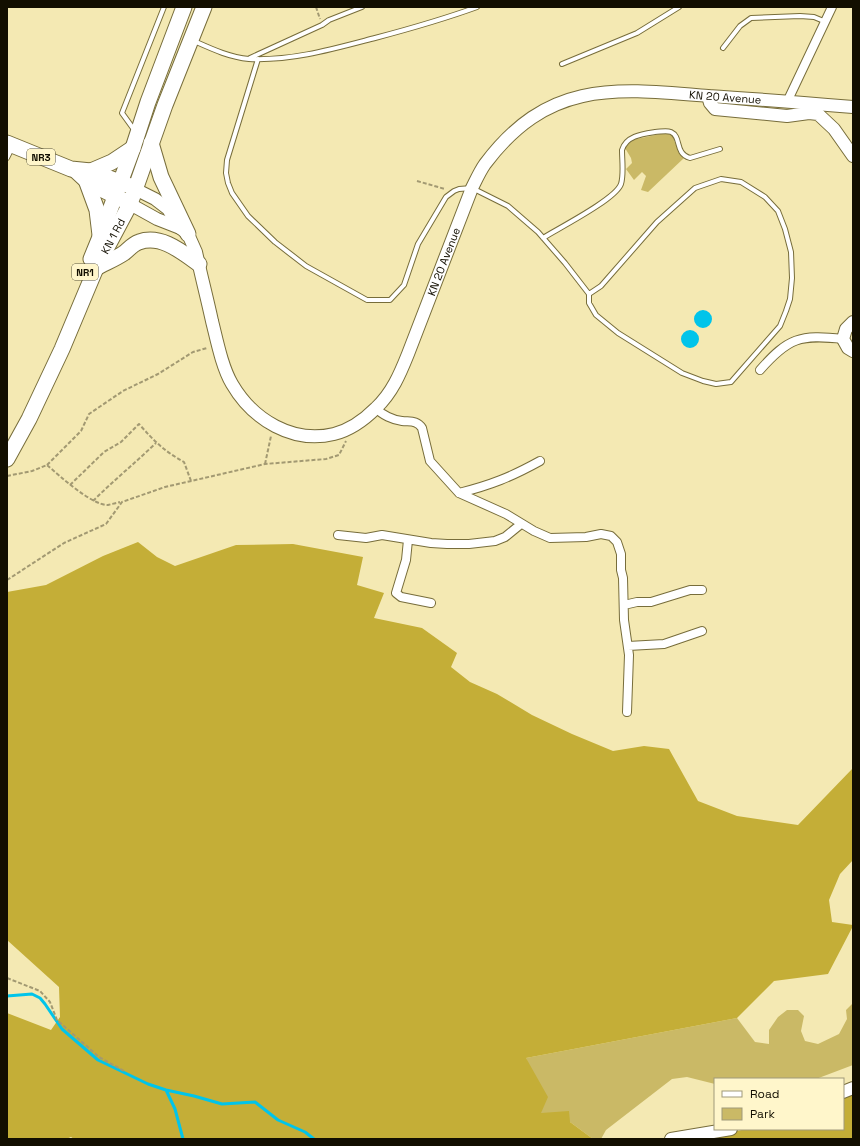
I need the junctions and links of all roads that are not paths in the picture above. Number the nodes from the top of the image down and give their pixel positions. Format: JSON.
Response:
{"nodes":[{"id":1,"x":164,"y":7,"type":"edge"},
{"id":2,"x":184,"y":7,"type":"edge"},
{"id":3,"x":204,"y":7,"type":"edge"},
{"id":4,"x":362,"y":7,"type":"edge"},
{"id":5,"x":477,"y":7,"type":"edge"},
{"id":6,"x":679,"y":7,"type":"edge"},
{"id":7,"x":831,"y":7,"type":"edge"},
{"id":8,"x":826,"y":22,"type":"junction"},
{"id":9,"x":183,"y":35,"type":"junction"},
{"id":10,"x":722,"y":48,"type":"dead end"},
{"id":11,"x":248,"y":59,"type":"junction"},
{"id":12,"x":258,"y":59,"type":"junction"},
{"id":13,"x":562,"y":64,"type":"dead end"},
{"id":14,"x":708,"y":96,"type":"junction"},
{"id":15,"x":787,"y":102,"type":"junction"},
{"id":16,"x":853,"y":107,"type":"edge"},
{"id":17,"x":135,"y":142,"type":"junction"},
{"id":18,"x":151,"y":143,"type":"junction"},
{"id":19,"x":9,"y":149,"type":"edge"},
{"id":20,"x":720,"y":149,"type":"dead end"},
{"id":21,"x":853,"y":156,"type":"edge"},
{"id":22,"x":84,"y":174,"type":"junction"},
{"id":23,"x":120,"y":182,"type":"junction"},
{"id":24,"x":472,"y":188,"type":"junction"},
{"id":25,"x":136,"y":189,"type":"junction"},
{"id":26,"x":115,"y":196,"type":"junction"},
{"id":27,"x":130,"y":204,"type":"junction"},
{"id":28,"x":184,"y":231,"type":"junction"},
{"id":29,"x":100,"y":237,"type":"junction"},
{"id":30,"x":543,"y":238,"type":"junction"},
{"id":31,"x":199,"y":264,"type":"junction"},
{"id":32,"x":96,"y":268,"type":"junction"},
{"id":33,"x":589,"y":294,"type":"junction"},
{"id":34,"x":853,"y":322,"type":"edge"},
{"id":35,"x":843,"y":339,"type":"junction"},
{"id":36,"x":853,"y":350,"type":"edge"},
{"id":37,"x":760,"y":370,"type":"dead end"},
{"id":38,"x":376,"y":408,"type":"junction"},
{"id":39,"x":7,"y":448,"type":"edge"},
{"id":40,"x":7,"y":459,"type":"edge"},
{"id":41,"x":540,"y":461,"type":"dead end"},
{"id":42,"x":459,"y":492,"type":"junction"},
{"id":43,"x":521,"y":524,"type":"junction"},
{"id":44,"x":338,"y":535,"type":"dead end"},
{"id":45,"x":408,"y":540,"type":"junction"},
{"id":46,"x":702,"y":590,"type":"dead end"},
{"id":47,"x":431,"y":603,"type":"dead end"},
{"id":48,"x":624,"y":605,"type":"junction"},
{"id":49,"x":702,"y":632,"type":"dead end"},
{"id":50,"x":628,"y":646,"type":"junction"},
{"id":51,"x":627,"y":712,"type":"dead end"},
{"id":52,"x":725,"y":1130,"type":"edge"},
{"id":53,"x":671,"y":1139,"type":"edge"}],
"edges":[{"from":1,"to":17,"type":"lane"},
{"from":2,"to":9,"type":"highway","name":"KN 1 Rd","number":"NR1"},
{"from":3,"to":9,"type":"highway","name":"KN 1 Rd","number":"NR1"},
{"from":4,"to":11,"type":"lane"},
{"from":5,"to":12,"type":"lane"},
{"from":6,"to":13,"type":"lane"},
{"from":7,"to":8,"type":"street"},
{"from":8,"to":10,"type":"lane"},
{"from":8,"to":15,"type":"street"},
{"from":9,"to":11,"type":"lane"},
{"from":9,"to":17,"type":"highway","name":"KN 1 Rd","number":"NR1"},
{"from":9,"to":18,"type":"highway","name":"KN 1 Rd","number":"NR1"},
{"from":11,"to":12,"type":"lane"},
{"from":12,"to":24,"type":"lane"},
{"from":14,"to":15,"type":"main road","name":"KN 20 Avenue"},
{"from":14,"to":21,"type":"main road"},
{"from":14,"to":24,"type":"main road","name":"KN 20 Avenue"},
{"from":15,"to":16,"type":"main road","name":"KN 20 Avenue"},
{"from":17,"to":22,"type":"highway"},
{"from":17,"to":23,"type":"highway","name":"KN 1 Rd","number":"NR1"},
{"from":18,"to":25,"type":"highway","name":"KN 1 Rd","number":"NR1"},
{"from":18,"to":28,"type":"highway"},
{"from":19,"to":22,"type":"highway","number":"NR3"},
{"from":20,"to":30,"type":"lane"},
{"from":22,"to":23,"type":"highway","number":"NR3"},
{"from":22,"to":26,"type":"highway","number":"NR3"},
{"from":22,"to":29,"type":"highway"},
{"from":23,"to":25,"type":"highway","number":"NR3"},
{"from":23,"to":26,"type":"highway","name":"KN 1 Rd","number":"NR1"},
{"from":24,"to":30,"type":"lane"},
{"from":24,"to":38,"type":"main road","name":"KN 20 Avenue"},
{"from":25,"to":27,"type":"highway","name":"KN 1 Rd","number":"NR1"},
{"from":25,"to":28,"type":"main road","name":"KN 20 Avenue"},
{"from":26,"to":27,"type":"highway","number":"NR3"},
{"from":26,"to":29,"type":"highway","name":"KN 1 Rd","number":"NR1"},
{"from":27,"to":28,"type":"main road"},
{"from":27,"to":32,"type":"highway","name":"KN 1 Rd","number":"NR1"},
{"from":28,"to":31,"type":"main road","name":"KN 20 Avenue"},
{"from":29,"to":39,"type":"highway","name":"KN 1 Rd","number":"NR1"},
{"from":30,"to":33,"type":"lane"},
{"from":31,"to":32,"type":"highway"},
{"from":31,"to":38,"type":"main road","name":"KN 20 Avenue"},
{"from":32,"to":40,"type":"highway","name":"KN 1 Rd","number":"NR1"},
{"from":33,"to":33,"type":"lane"},
{"from":34,"to":35,"type":"main road"},
{"from":35,"to":36,"type":"main road"},
{"from":35,"to":37,"type":"street"},
{"from":38,"to":42,"type":"street"},
{"from":41,"to":42,"type":"street"},
{"from":42,"to":43,"type":"street"},
{"from":43,"to":45,"type":"street"},
{"from":43,"to":48,"type":"street"},
{"from":44,"to":45,"type":"street"},
{"from":45,"to":47,"type":"street"},
{"from":46,"to":48,"type":"street"},
{"from":48,"to":50,"type":"street"},
{"from":49,"to":50,"type":"street"},
{"from":50,"to":51,"type":"street"},
{"from":52,"to":53,"type":"main road"}]}
